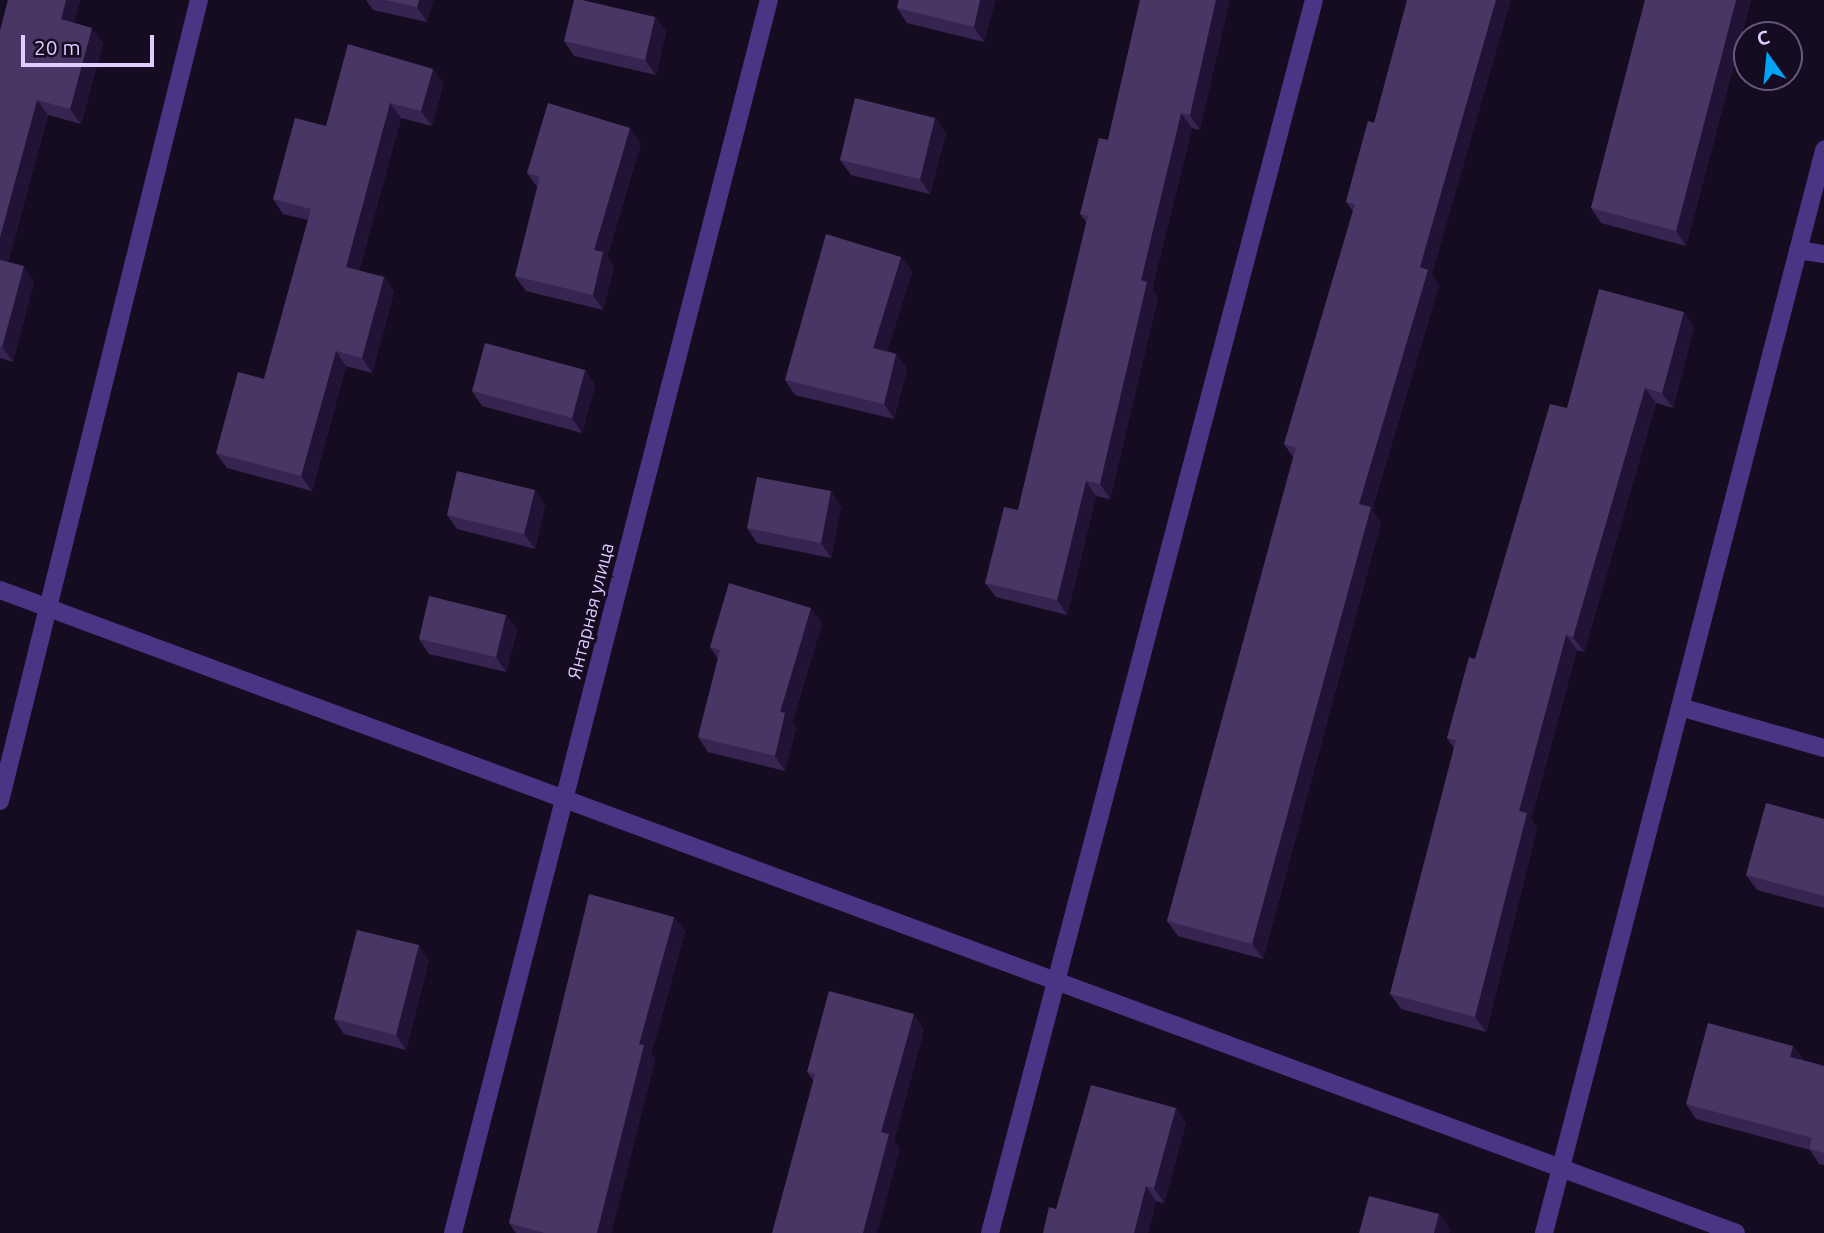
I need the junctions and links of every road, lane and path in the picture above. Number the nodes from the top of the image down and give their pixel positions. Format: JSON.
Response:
{"nodes":[{"id":1,"x":199,"y":0,"type":"edge"},
{"id":2,"x":769,"y":0,"type":"edge"},
{"id":3,"x":1314,"y":0,"type":"edge"},
{"id":4,"x":1824,"y":150,"type":"edge"},
{"id":5,"x":1798,"y":250,"type":"junction"},
{"id":6,"x":1824,"y":254,"type":"edge"},
{"id":7,"x":0,"y":590,"type":"edge"},
{"id":8,"x":48,"y":607,"type":"junction"},
{"id":9,"x":1680,"y":706,"type":"junction"},
{"id":10,"x":1824,"y":748,"type":"edge"},
{"id":11,"x":0,"y":801,"type":"edge"},
{"id":12,"x":564,"y":802,"type":"junction"},
{"id":13,"x":1056,"y":983,"type":"junction"},
{"id":14,"x":1560,"y":1168,"type":"junction"},
{"id":15,"x":453,"y":1233,"type":"edge"},
{"id":16,"x":990,"y":1233,"type":"edge"},
{"id":17,"x":1544,"y":1233,"type":"edge"},
{"id":18,"x":1736,"y":1233,"type":"edge"}],
"edges":[{"from":1,"to":8,"type":"street"},
{"from":2,"to":12,"type":"street","name":"Янтарная улица"},
{"from":3,"to":13,"type":"street"},
{"from":4,"to":5,"type":"street"},
{"from":5,"to":6,"type":"street"},
{"from":5,"to":9,"type":"street"},
{"from":7,"to":8,"type":"street"},
{"from":8,"to":11,"type":"street"},
{"from":8,"to":12,"type":"street"},
{"from":9,"to":10,"type":"street"},
{"from":9,"to":14,"type":"street"},
{"from":12,"to":13,"type":"street"},
{"from":12,"to":15,"type":"street","name":"Янтарная улица"},
{"from":13,"to":14,"type":"street"},
{"from":13,"to":16,"type":"street"},
{"from":14,"to":17,"type":"street"},
{"from":14,"to":18,"type":"street"}]}
